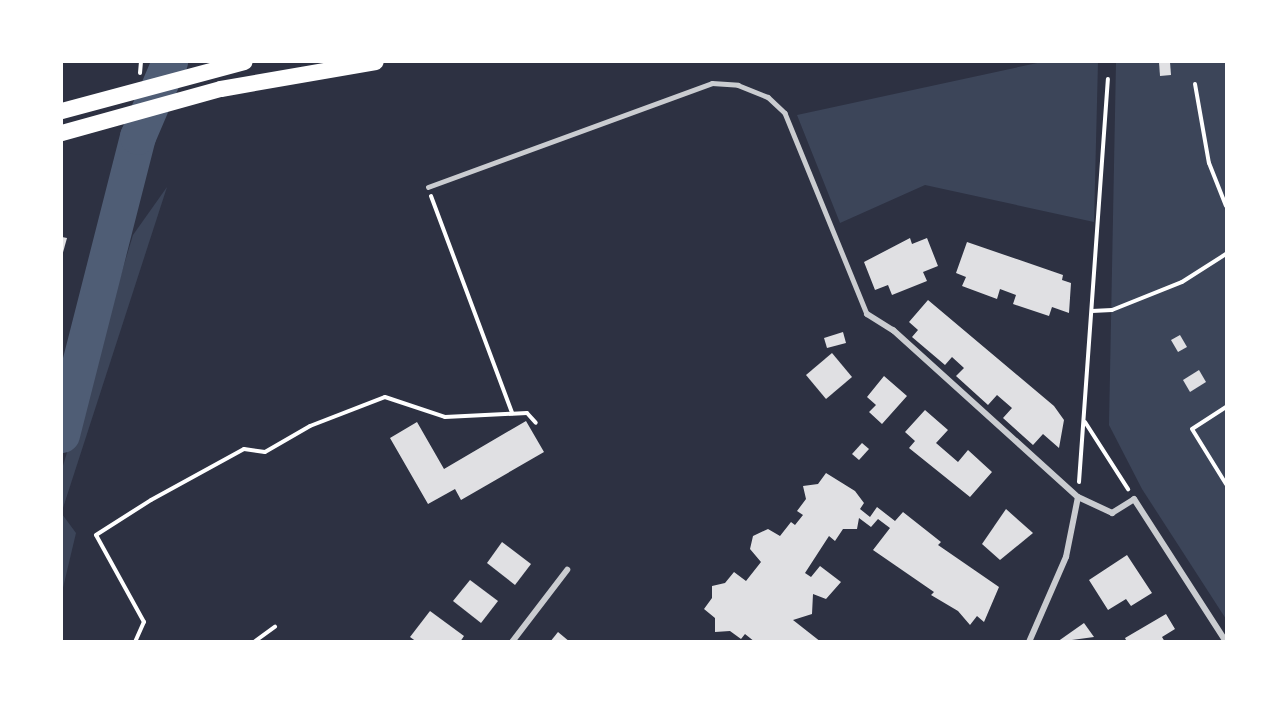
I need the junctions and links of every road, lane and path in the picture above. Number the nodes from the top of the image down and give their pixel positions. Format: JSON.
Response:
{"nodes":[{"id":1,"x":245,"y":62,"type":"edge"},
{"id":2,"x":376,"y":62,"type":"edge"},
{"id":3,"x":1108,"y":79,"type":"dead end"},
{"id":4,"x":1195,"y":84,"type":"dead end"},
{"id":5,"x":62,"y":111,"type":"edge"},
{"id":6,"x":62,"y":134,"type":"edge"},
{"id":7,"x":428,"y":187,"type":"joint"},
{"id":8,"x":1227,"y":206,"type":"edge"},
{"id":9,"x":1227,"y":254,"type":"edge"},
{"id":10,"x":1092,"y":310,"type":"junction"},
{"id":11,"x":867,"y":314,"type":"joint"},
{"id":12,"x":1227,"y":407,"type":"edge"},
{"id":13,"x":512,"y":413,"type":"junction"},
{"id":14,"x":1085,"y":421,"type":"junction"},
{"id":15,"x":536,"y":423,"type":"dead end"},
{"id":16,"x":1227,"y":484,"type":"edge"},
{"id":17,"x":1078,"y":497,"type":"junction"},
{"id":18,"x":1134,"y":499,"type":"junction"},
{"id":19,"x":567,"y":570,"type":"dead end"},
{"id":20,"x":275,"y":627,"type":"dead end"},
{"id":21,"x":135,"y":642,"type":"edge"},
{"id":22,"x":254,"y":642,"type":"edge"},
{"id":23,"x":512,"y":642,"type":"edge"},
{"id":24,"x":1029,"y":642,"type":"edge"},
{"id":25,"x":1226,"y":642,"type":"edge"}],
"edges":[{"from":1,"to":5,"type":"highway"},
{"from":2,"to":6,"type":"highway"},
{"from":3,"to":10,"type":"path"},
{"from":4,"to":8,"type":"path"},
{"from":7,"to":11,"type":"lane"},
{"from":7,"to":13,"type":"path"},
{"from":9,"to":10,"type":"path"},
{"from":10,"to":14,"type":"path"},
{"from":11,"to":17,"type":"street"},
{"from":12,"to":16,"type":"path"},
{"from":13,"to":15,"type":"path"},
{"from":13,"to":21,"type":"path"},
{"from":14,"to":17,"type":"path"},
{"from":14,"to":18,"type":"path"},
{"from":17,"to":18,"type":"street"},
{"from":17,"to":24,"type":"street"},
{"from":18,"to":25,"type":"street"},
{"from":19,"to":23,"type":"street"},
{"from":20,"to":22,"type":"path"}]}
